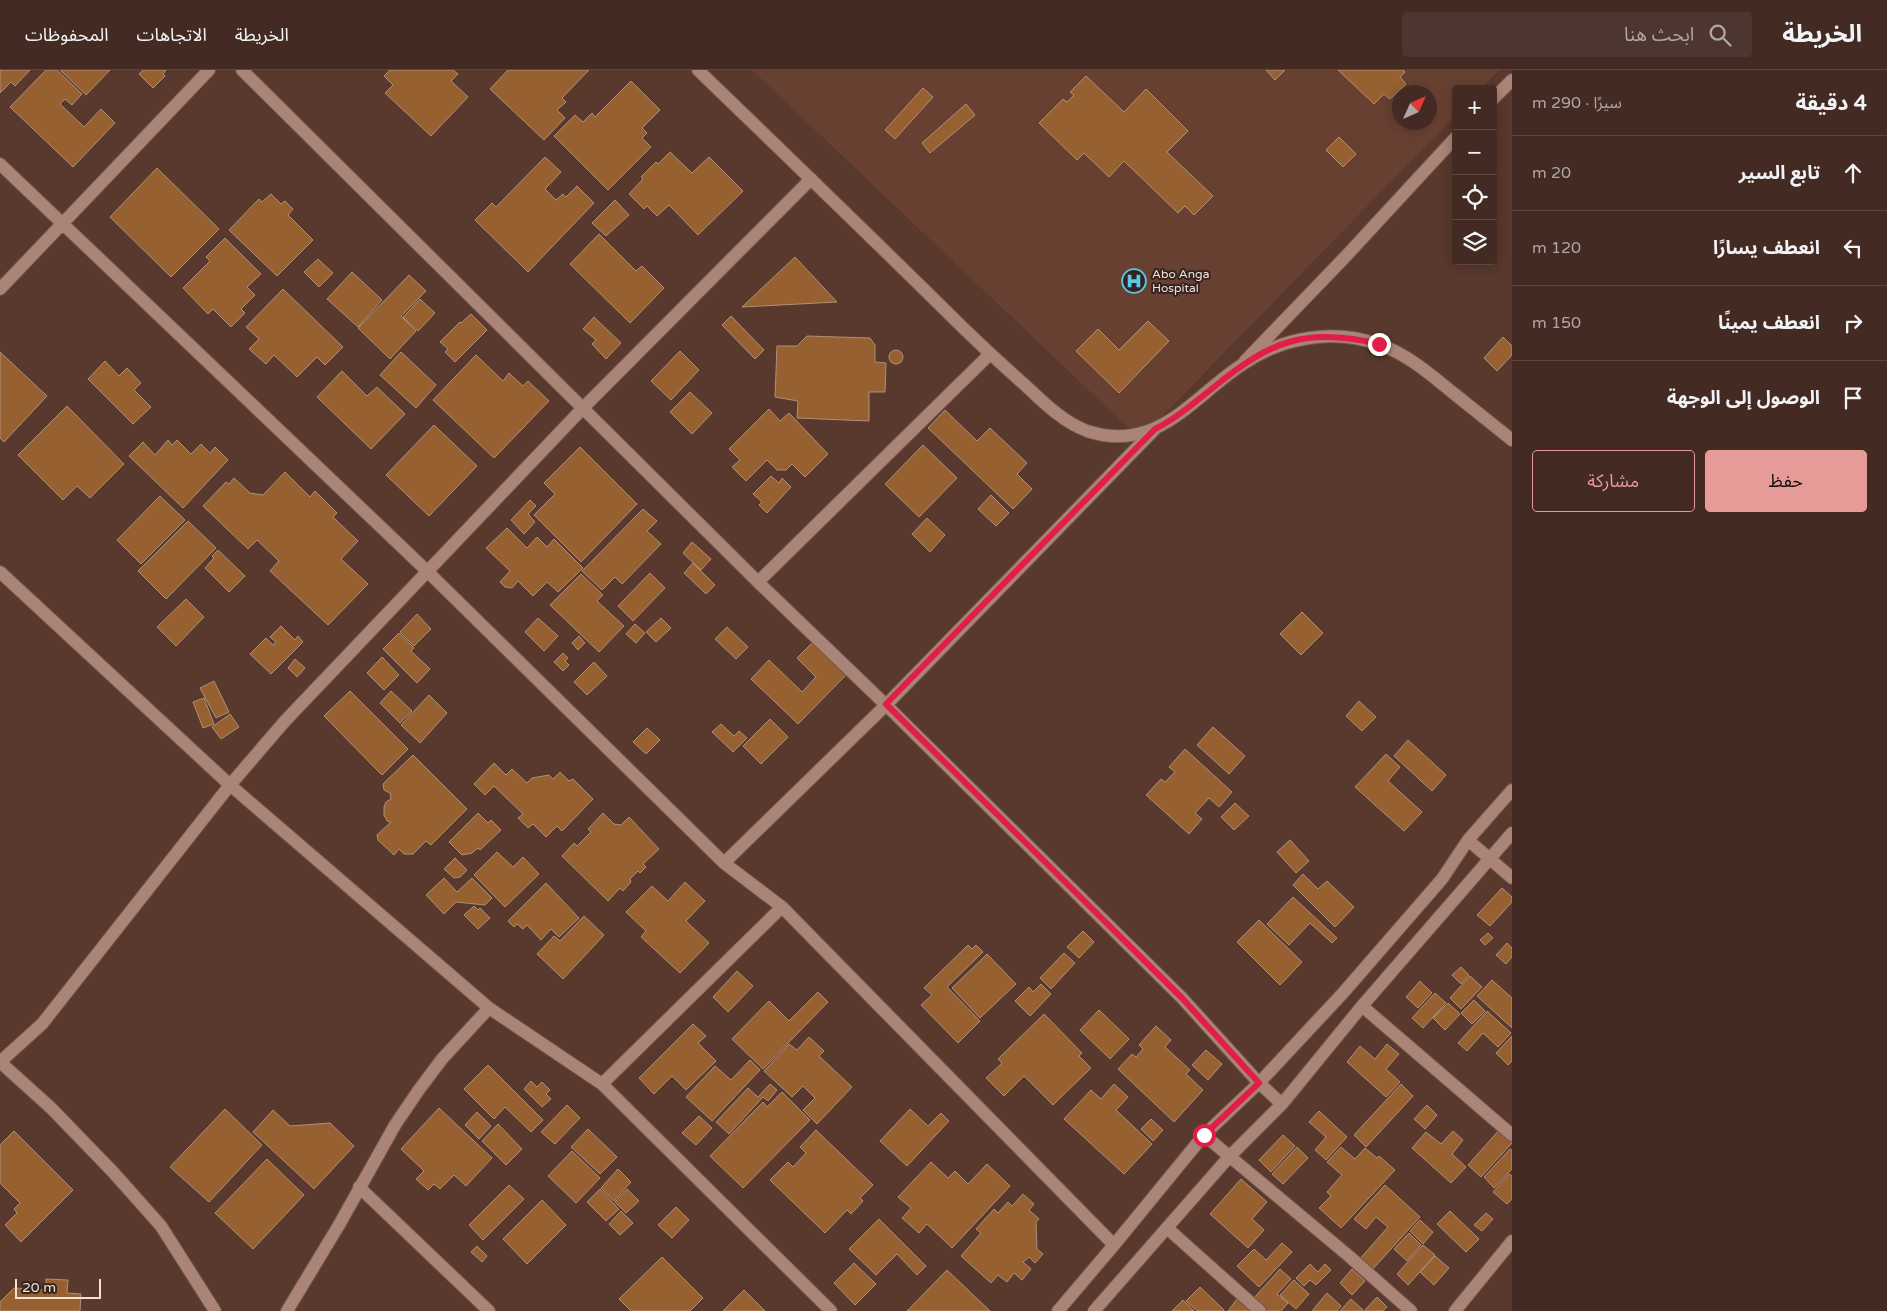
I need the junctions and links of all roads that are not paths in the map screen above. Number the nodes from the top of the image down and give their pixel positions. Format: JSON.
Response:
{"nodes":[{"id":1,"x":209,"y":70,"type":"edge"},
{"id":2,"x":242,"y":70,"type":"edge"},
{"id":3,"x":698,"y":70,"type":"edge"},
{"id":4,"x":1512,"y":80,"type":"edge"},
{"id":5,"x":1497,"y":95,"type":"edge"},
{"id":6,"x":1452,"y":141,"type":"edge"},
{"id":7,"x":0,"y":164,"type":"edge"},
{"id":8,"x":811,"y":179,"type":"junction"},
{"id":9,"x":62,"y":224,"type":"junction"},
{"id":10,"x":0,"y":289,"type":"edge"},
{"id":11,"x":990,"y":354,"type":"junction"},
{"id":12,"x":1242,"y":364,"type":"junction"},
{"id":13,"x":583,"y":408,"type":"junction"},
{"id":14,"x":1155,"y":429,"type":"junction"},
{"id":15,"x":1512,"y":440,"type":"edge"},
{"id":16,"x":0,"y":572,"type":"edge"},
{"id":17,"x":427,"y":572,"type":"junction"},
{"id":18,"x":758,"y":582,"type":"junction"},
{"id":19,"x":886,"y":704,"type":"junction"},
{"id":20,"x":230,"y":785,"type":"junction"},
{"id":21,"x":1512,"y":790,"type":"edge"},
{"id":22,"x":1512,"y":833,"type":"edge"},
{"id":23,"x":1468,"y":840,"type":"junction"},
{"id":24,"x":1489,"y":859,"type":"junction"},
{"id":25,"x":724,"y":863,"type":"junction"},
{"id":26,"x":1512,"y":878,"type":"edge"},
{"id":27,"x":782,"y":907,"type":"junction"},
{"id":28,"x":1362,"y":1006,"type":"junction"},
{"id":29,"x":489,"y":1008,"type":"junction"},
{"id":30,"x":0,"y":1062,"type":"edge"},
{"id":31,"x":1259,"y":1083,"type":"junction"},
{"id":32,"x":602,"y":1084,"type":"junction"},
{"id":33,"x":1282,"y":1104,"type":"junction"},
{"id":34,"x":1204,"y":1135,"type":"junction"},
{"id":35,"x":1512,"y":1135,"type":"edge"},
{"id":36,"x":1229,"y":1157,"type":"junction"},
{"id":37,"x":359,"y":1187,"type":"junction"},
{"id":38,"x":1167,"y":1228,"type":"junction"},
{"id":39,"x":1512,"y":1241,"type":"edge"},
{"id":40,"x":1114,"y":1245,"type":"junction"},
{"id":41,"x":215,"y":1311,"type":"edge"},
{"id":42,"x":287,"y":1311,"type":"edge"},
{"id":43,"x":489,"y":1311,"type":"edge"},
{"id":44,"x":831,"y":1311,"type":"edge"},
{"id":45,"x":1058,"y":1311,"type":"edge"},
{"id":46,"x":1094,"y":1311,"type":"edge"},
{"id":47,"x":1260,"y":1311,"type":"edge"},
{"id":48,"x":1411,"y":1311,"type":"edge"},
{"id":49,"x":1455,"y":1311,"type":"edge"}],
"edges":[{"from":1,"to":9,"type":"street"},
{"from":2,"to":13,"type":"street"},
{"from":3,"to":8,"type":"street"},
{"from":4,"to":5,"type":"street"},
{"from":6,"to":12,"type":"street"},
{"from":7,"to":9,"type":"street"},
{"from":8,"to":11,"type":"street"},
{"from":8,"to":13,"type":"street"},
{"from":9,"to":10,"type":"street"},
{"from":9,"to":17,"type":"street"},
{"from":11,"to":14,"type":"street"},
{"from":11,"to":18,"type":"street"},
{"from":12,"to":14,"type":"street"},
{"from":12,"to":15,"type":"street"},
{"from":13,"to":17,"type":"street"},
{"from":13,"to":18,"type":"street"},
{"from":14,"to":19,"type":"street"},
{"from":16,"to":20,"type":"street"},
{"from":17,"to":20,"type":"street"},
{"from":17,"to":25,"type":"street"},
{"from":18,"to":19,"type":"street"},
{"from":19,"to":25,"type":"street"},
{"from":19,"to":31,"type":"street"},
{"from":20,"to":29,"type":"street"},
{"from":20,"to":30,"type":"street"},
{"from":21,"to":23,"type":"street"},
{"from":22,"to":24,"type":"street"},
{"from":23,"to":24,"type":"street"},
{"from":23,"to":31,"type":"street"},
{"from":24,"to":26,"type":"street"},
{"from":24,"to":28,"type":"street"},
{"from":25,"to":27,"type":"street"},
{"from":27,"to":32,"type":"street"},
{"from":27,"to":40,"type":"street"},
{"from":28,"to":33,"type":"street"},
{"from":28,"to":35,"type":"street"},
{"from":29,"to":32,"type":"street"},
{"from":29,"to":37,"type":"street"},
{"from":30,"to":41,"type":"street"},
{"from":31,"to":33,"type":"street"},
{"from":31,"to":34,"type":"street"},
{"from":32,"to":44,"type":"street"},
{"from":33,"to":36,"type":"street"},
{"from":34,"to":36,"type":"street"},
{"from":34,"to":40,"type":"street"},
{"from":36,"to":38,"type":"street"},
{"from":36,"to":48,"type":"street"},
{"from":37,"to":42,"type":"street"},
{"from":37,"to":43,"type":"street"},
{"from":38,"to":46,"type":"street"},
{"from":38,"to":47,"type":"street"},
{"from":39,"to":49,"type":"street"},
{"from":40,"to":45,"type":"street"}]}
